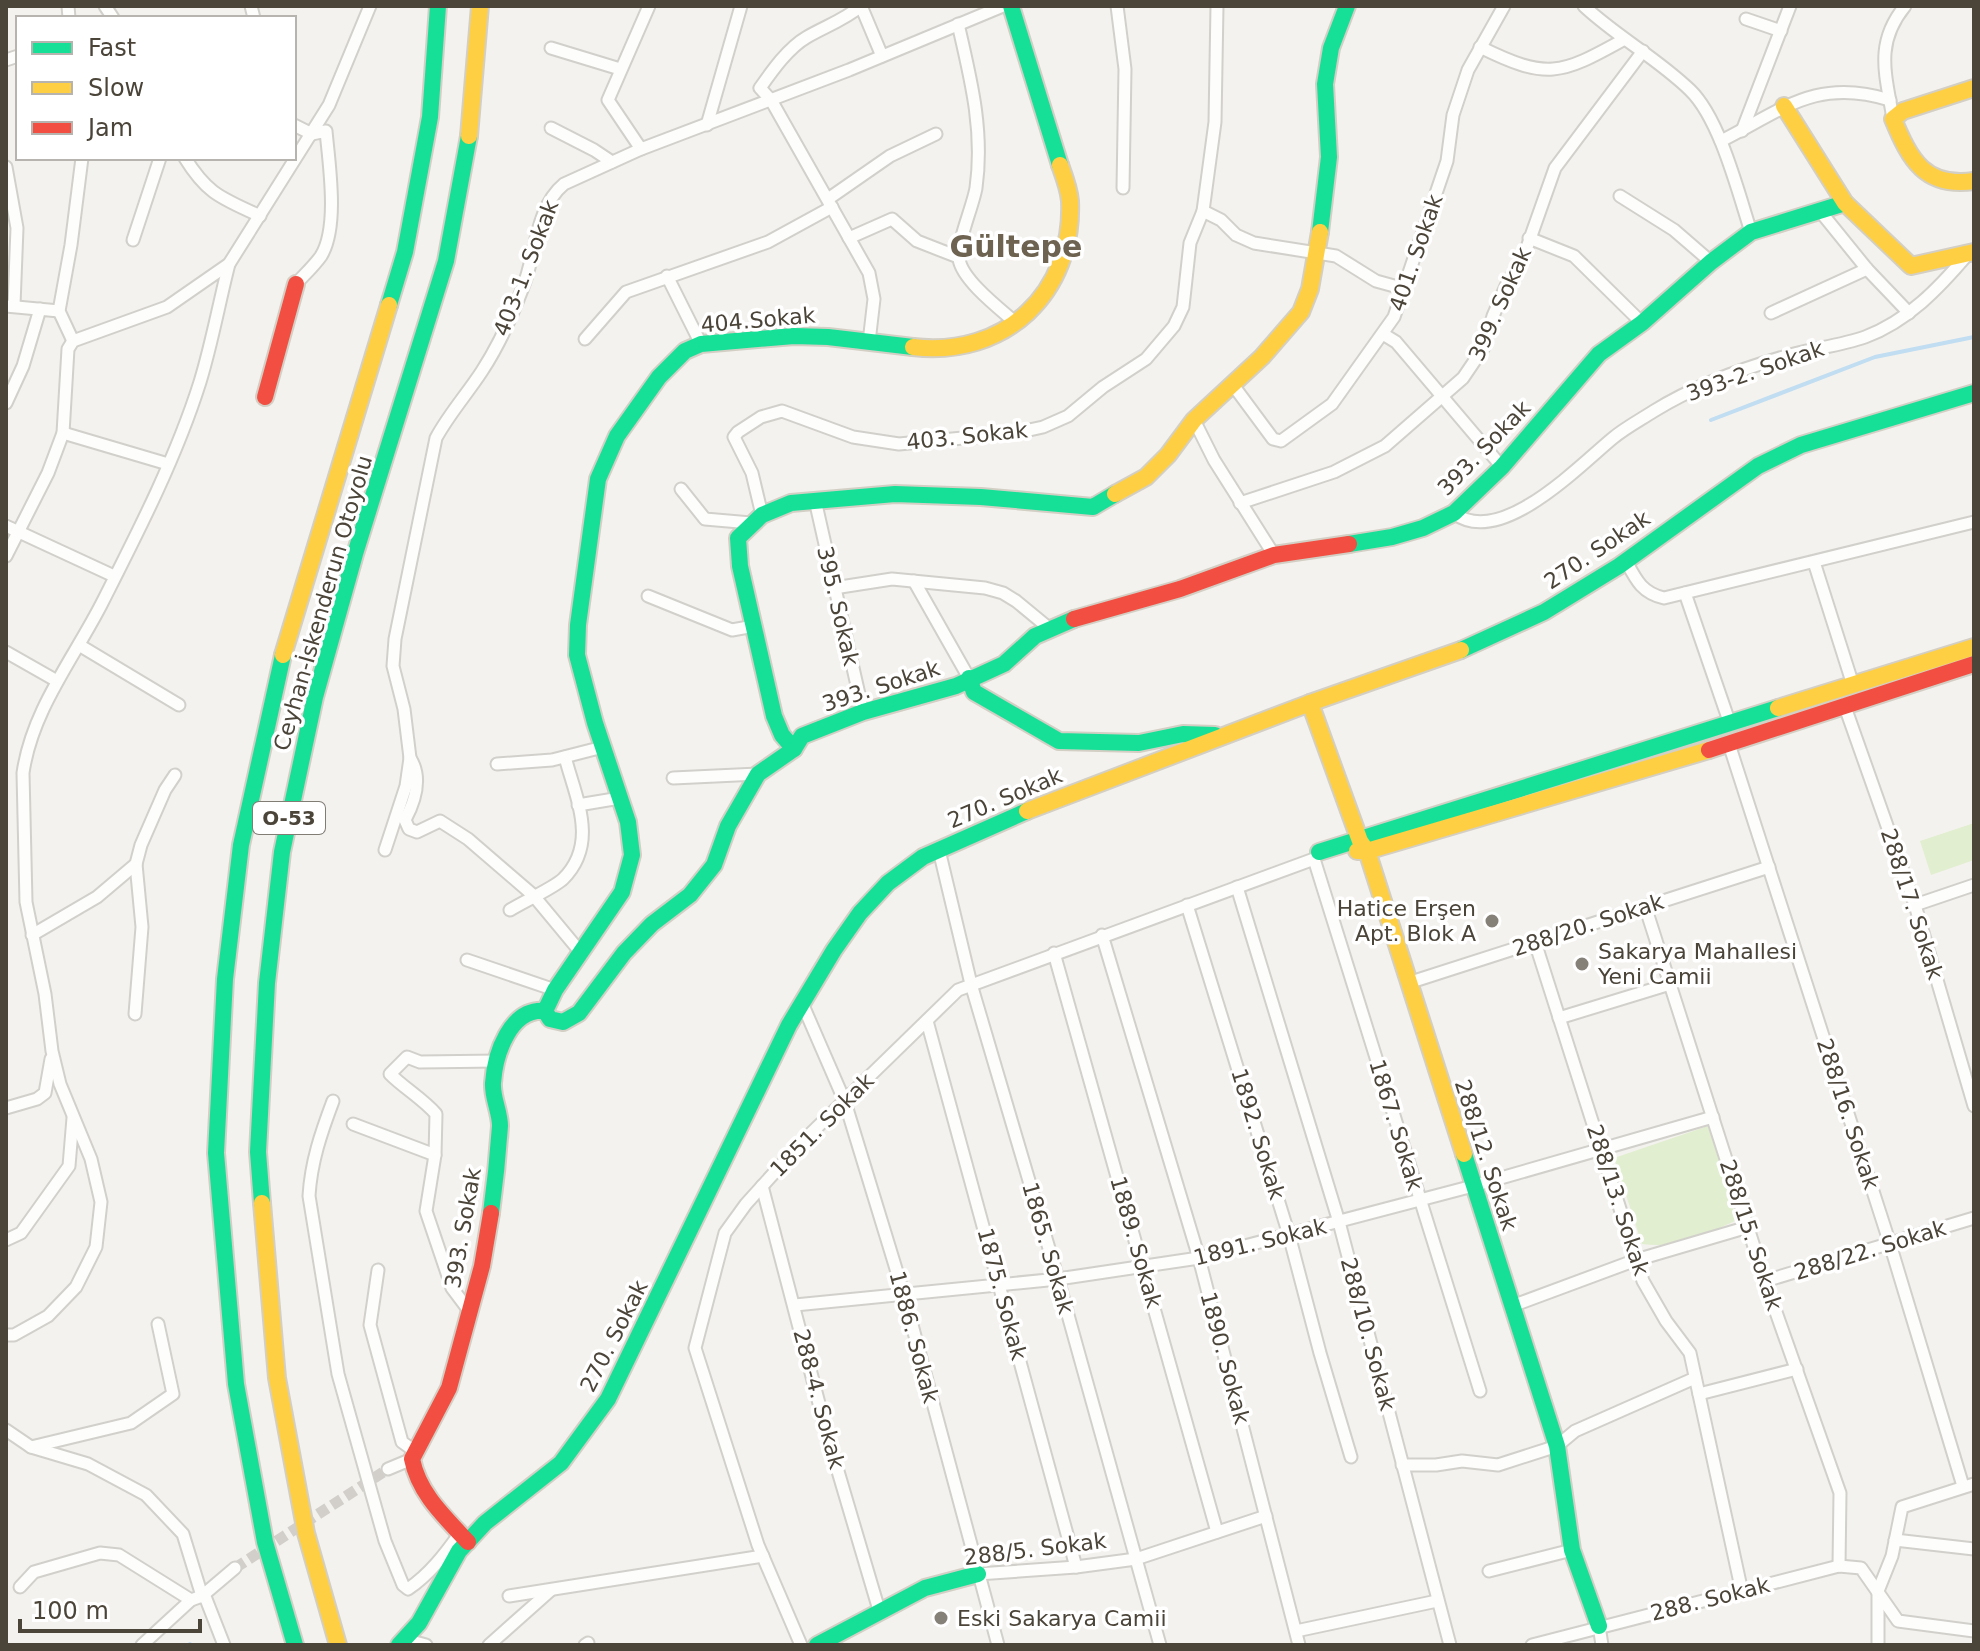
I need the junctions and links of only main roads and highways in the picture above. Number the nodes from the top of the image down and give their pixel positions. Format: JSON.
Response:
{"nodes":[{"id":1,"x":438,"y":6,"type":"edge"},
{"id":2,"x":480,"y":6,"type":"edge"},
{"id":3,"x":1011,"y":6,"type":"edge"},
{"id":4,"x":1347,"y":6,"type":"edge"},
{"id":5,"x":1974,"y":88,"type":"edge"},
{"id":6,"x":1784,"y":106,"type":"road end"},
{"id":7,"x":1974,"y":181,"type":"edge"},
{"id":8,"x":1845,"y":203,"type":"junction"},
{"id":9,"x":1972,"y":256,"type":"edge"},
{"id":10,"x":296,"y":284,"type":"road end"},
{"id":11,"x":1974,"y":393,"type":"edge"},
{"id":12,"x":265,"y":397,"type":"dead end"},
{"id":13,"x":1974,"y":647,"type":"edge"},
{"id":14,"x":1974,"y":664,"type":"edge"},
{"id":15,"x":971,"y":685,"type":"junction"},
{"id":16,"x":1310,"y":703,"type":"junction"},
{"id":17,"x":1225,"y":736,"type":"junction"},
{"id":18,"x":794,"y":749,"type":"junction"},
{"id":19,"x":1363,"y":846,"type":"junction"},
{"id":20,"x":1317,"y":855,"type":"road end"},
{"id":21,"x":545,"y":1011,"type":"junction"},
{"id":22,"x":464,"y":1537,"type":"junction"},
{"id":23,"x":978,"y":1574,"type":"road end"},
{"id":24,"x":1599,"y":1626,"type":"road end"},
{"id":25,"x":402,"y":1642,"type":"edge"},
{"id":26,"x":295,"y":1645,"type":"edge"},
{"id":27,"x":338,"y":1645,"type":"edge"},
{"id":28,"x":817,"y":1645,"type":"edge"}],
"edges":[{"from":1,"to":26,"type":"main road","name":"Ceyhan-İskenderun Otoyolu","number":"O-53"},
{"from":2,"to":27,"type":"main road","name":"Ceyhan-İskenderun Otoyolu","number":"O-53"},
{"from":3,"to":21,"type":"main road","name":"404.Sokak"},
{"from":4,"to":18,"type":"main road"},
{"from":5,"to":7,"type":"main road"},
{"from":6,"to":8,"type":"main road"},
{"from":8,"to":9,"type":"main road"},
{"from":8,"to":15,"type":"main road","name":"393. Sokak"},
{"from":10,"to":12,"type":"main road"},
{"from":11,"to":16,"type":"main road","name":"270. Sokak"},
{"from":13,"to":19,"type":"main road"},
{"from":14,"to":19,"type":"main road"},
{"from":15,"to":17,"type":"main road"},
{"from":15,"to":18,"type":"main road","name":"393. Sokak"},
{"from":16,"to":17,"type":"main road","name":"270. Sokak"},
{"from":16,"to":19,"type":"main road","name":"288/12. Sokak"},
{"from":17,"to":22,"type":"main road","name":"270. Sokak"},
{"from":18,"to":21,"type":"main road","name":"393. Sokak"},
{"from":19,"to":20,"type":"main road"},
{"from":19,"to":24,"type":"main road","name":"288/12. Sokak"},
{"from":21,"to":22,"type":"main road","name":"393. Sokak"},
{"from":22,"to":25,"type":"main road","name":"270. Sokak"},
{"from":23,"to":28,"type":"main road","name":"288/5. Sokak"}]}
